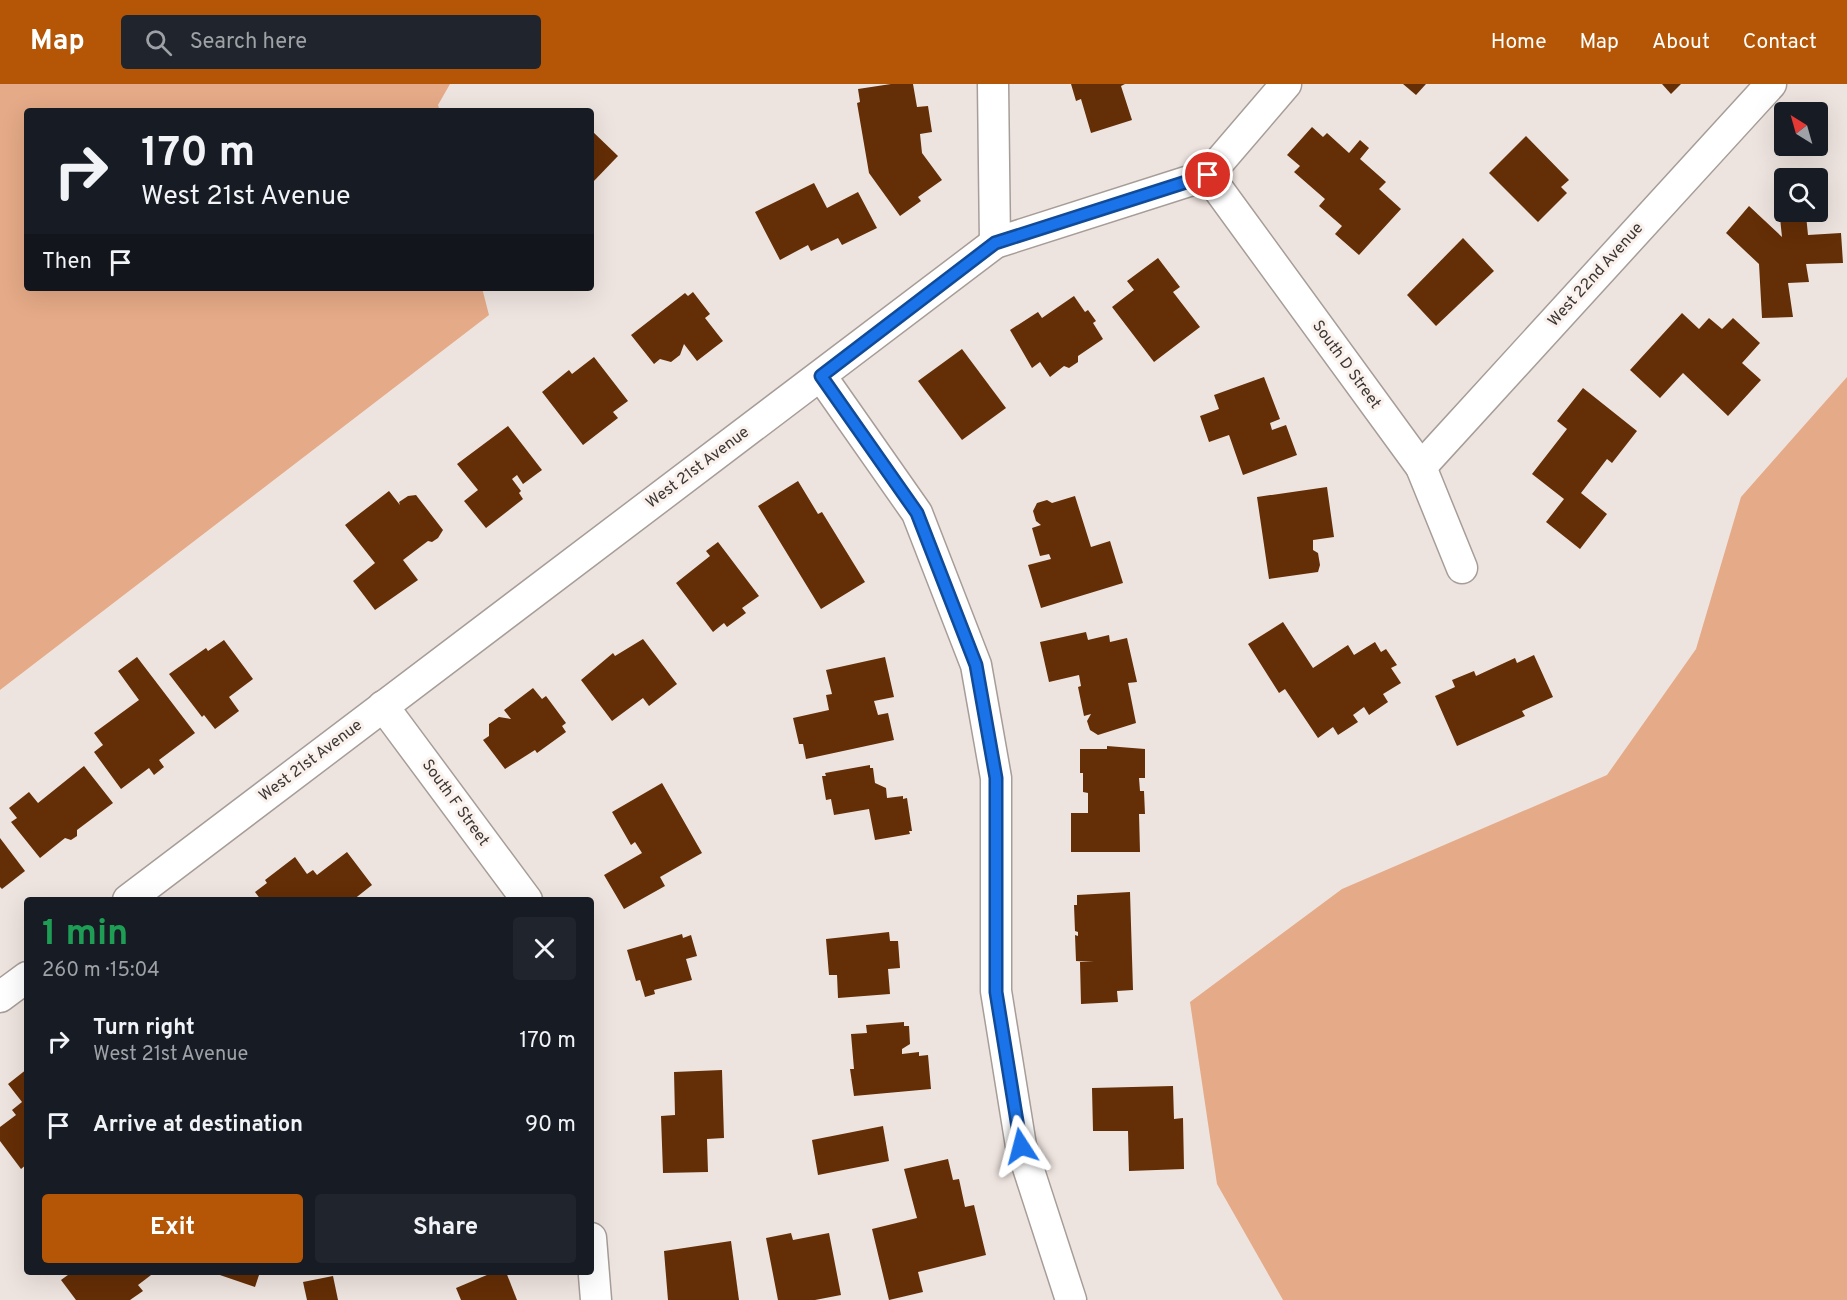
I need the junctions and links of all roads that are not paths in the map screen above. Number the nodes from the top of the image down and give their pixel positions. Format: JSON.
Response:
{"nodes":[{"id":1,"x":993,"y":84,"type":"edge"},
{"id":2,"x":1286,"y":84,"type":"edge"},
{"id":3,"x":1771,"y":84,"type":"edge"},
{"id":4,"x":1208,"y":175,"type":"junction"},
{"id":5,"x":995,"y":243,"type":"junction"},
{"id":6,"x":821,"y":376,"type":"junction"},
{"id":7,"x":1421,"y":467,"type":"junction"},
{"id":8,"x":1462,"y":568,"type":"dead end"},
{"id":9,"x":383,"y":706,"type":"junction"},
{"id":10,"x":132,"y":897,"type":"edge"},
{"id":11,"x":525,"y":897,"type":"edge"},
{"id":12,"x":24,"y":978,"type":"edge"},
{"id":13,"x":0,"y":997,"type":"edge"},
{"id":14,"x":594,"y":1275,"type":"edge"},
{"id":15,"x":596,"y":1300,"type":"edge"},
{"id":16,"x":1071,"y":1300,"type":"edge"}],
"edges":[{"from":1,"to":5,"type":"street"},
{"from":2,"to":4,"type":"street"},
{"from":3,"to":7,"type":"street","name":"West 22nd Avenue"},
{"from":4,"to":5,"type":"street","name":"West 21st Avenue"},
{"from":4,"to":7,"type":"street","name":"South D Street"},
{"from":5,"to":6,"type":"street","name":"West 21st Avenue"},
{"from":6,"to":9,"type":"street","name":"West 21st Avenue"},
{"from":6,"to":16,"type":"street"},
{"from":7,"to":8,"type":"street","name":"South D Street"},
{"from":9,"to":10,"type":"street","name":"West 21st Avenue"},
{"from":9,"to":11,"type":"street","name":"South F Street"},
{"from":12,"to":13,"type":"street"},
{"from":14,"to":15,"type":"street"}]}
